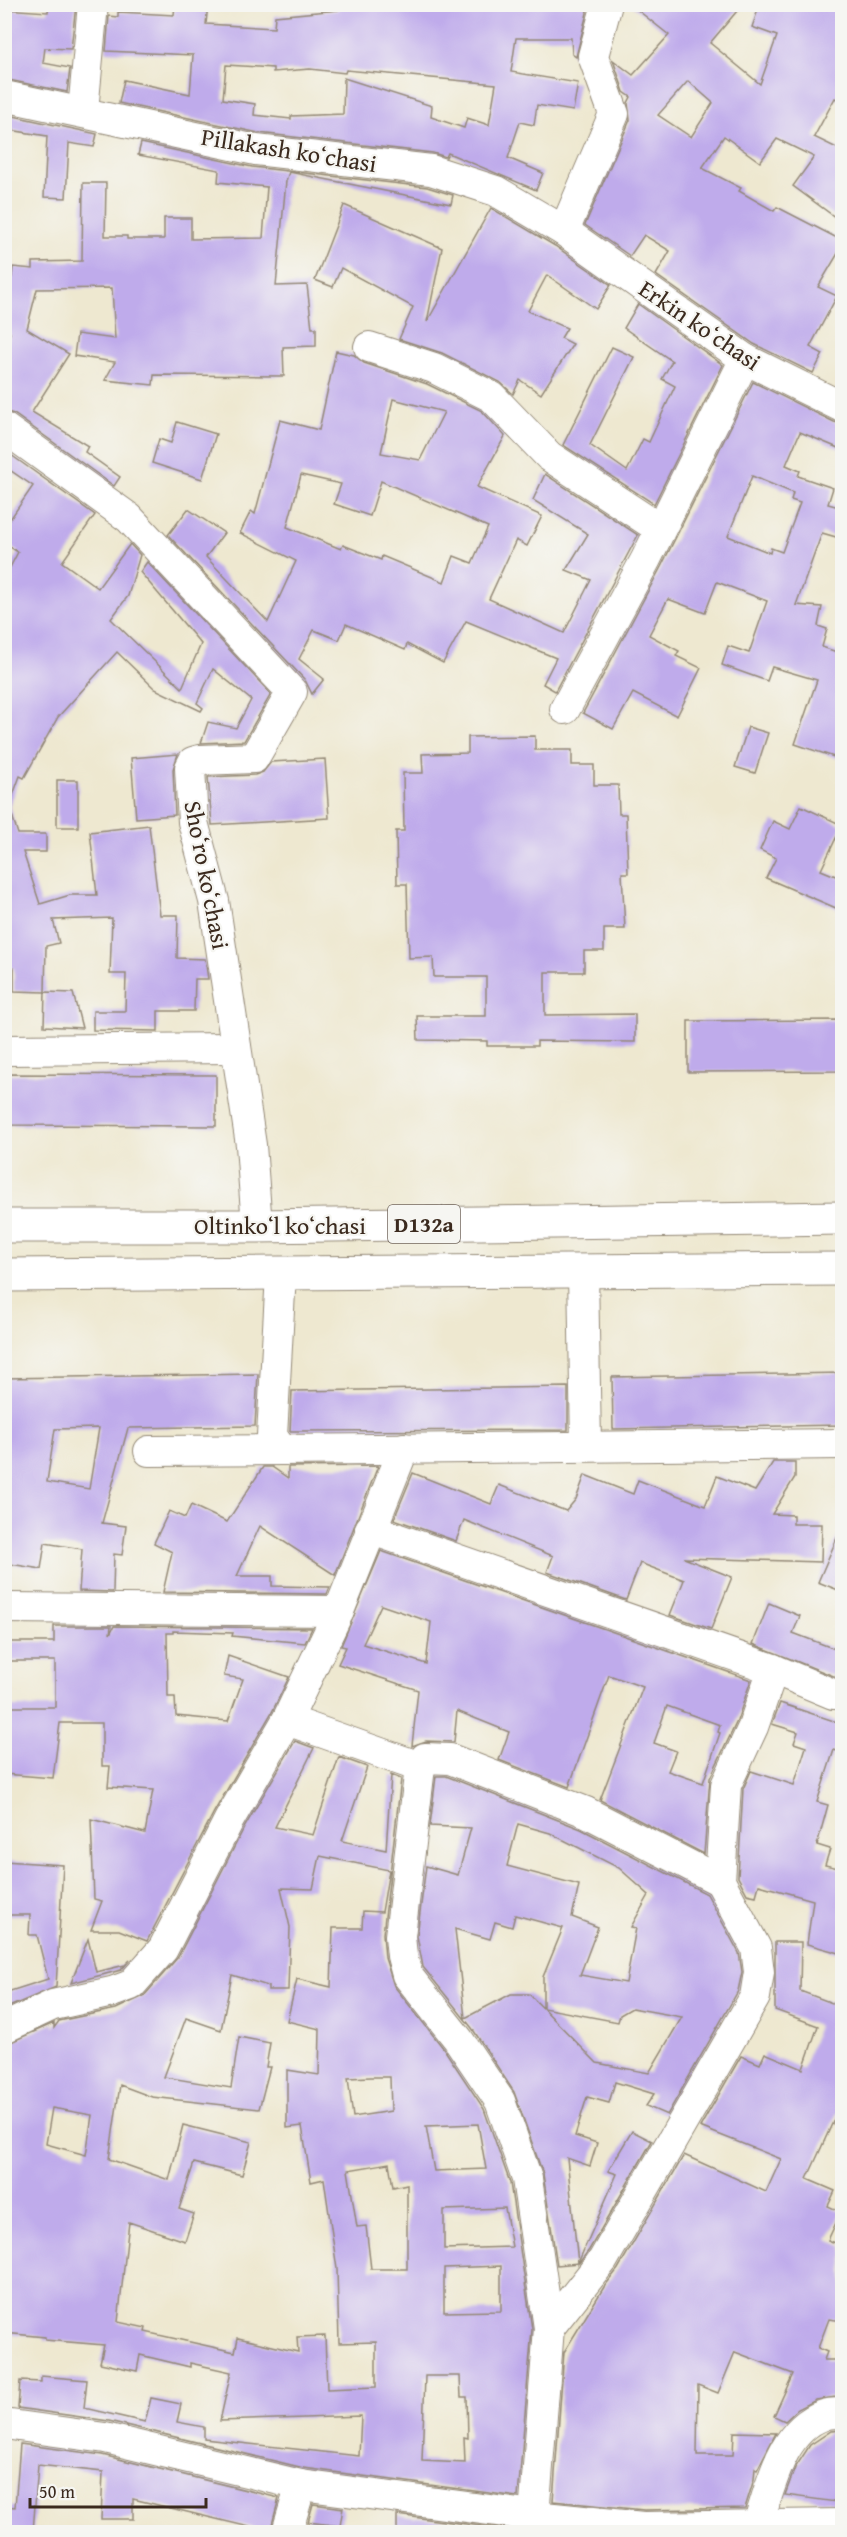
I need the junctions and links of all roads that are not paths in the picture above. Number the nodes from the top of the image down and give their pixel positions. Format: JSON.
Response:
{"nodes":[{"id":1,"x":93,"y":4,"type":"edge"},
{"id":2,"x":607,"y":4,"type":"edge"},
{"id":3,"x":4,"y":96,"type":"edge"},
{"id":4,"x":83,"y":111,"type":"junction"},
{"id":5,"x":564,"y":231,"type":"junction"},
{"id":6,"x":369,"y":347,"type":"dead end"},
{"id":7,"x":745,"y":359,"type":"junction"},
{"id":8,"x":843,"y":407,"type":"edge"},
{"id":9,"x":6,"y":434,"type":"edge"},
{"id":10,"x":660,"y":529,"type":"junction"},
{"id":11,"x":565,"y":709,"type":"dead end"},
{"id":12,"x":236,"y":1048,"type":"junction"},
{"id":13,"x":4,"y":1050,"type":"edge"},
{"id":14,"x":843,"y":1218,"type":"edge"},
{"id":15,"x":4,"y":1226,"type":"edge"},
{"id":16,"x":257,"y":1226,"type":"junction"},
{"id":17,"x":843,"y":1269,"type":"edge"},
{"id":18,"x":583,"y":1271,"type":"junction"},
{"id":19,"x":281,"y":1274,"type":"junction"},
{"id":20,"x":4,"y":1275,"type":"edge"},
{"id":21,"x":843,"y":1444,"type":"edge"},
{"id":22,"x":586,"y":1446,"type":"junction"},
{"id":23,"x":404,"y":1448,"type":"junction"},
{"id":24,"x":282,"y":1450,"type":"junction"},
{"id":25,"x":149,"y":1451,"type":"dead end"},
{"id":26,"x":370,"y":1529,"type":"junction"},
{"id":27,"x":4,"y":1608,"type":"edge"},
{"id":28,"x":339,"y":1611,"type":"junction"},
{"id":29,"x":774,"y":1669,"type":"junction"},
{"id":30,"x":843,"y":1694,"type":"edge"},
{"id":31,"x":287,"y":1720,"type":"junction"},
{"id":32,"x":420,"y":1767,"type":"junction"},
{"id":33,"x":720,"y":1881,"type":"junction"},
{"id":34,"x":4,"y":2028,"type":"edge"},
{"id":35,"x":549,"y":2328,"type":"junction"},
{"id":36,"x":843,"y":2413,"type":"edge"},
{"id":37,"x":4,"y":2424,"type":"edge"},
{"id":38,"x":301,"y":2485,"type":"junction"},
{"id":39,"x":534,"y":2516,"type":"junction"},
{"id":40,"x":758,"y":2524,"type":"junction"},
{"id":41,"x":843,"y":2524,"type":"edge"},
{"id":42,"x":287,"y":2532,"type":"edge"}],
"edges":[{"from":1,"to":4,"type":"street"},
{"from":2,"to":5,"type":"street"},
{"from":3,"to":4,"type":"street","name":"Pillakash koʻchasi"},
{"from":4,"to":5,"type":"street","name":"Pillakash koʻchasi"},
{"from":5,"to":7,"type":"street","name":"Erkin koʻchasi"},
{"from":6,"to":10,"type":"street"},
{"from":7,"to":8,"type":"street","name":"Erkin koʻchasi"},
{"from":7,"to":10,"type":"street"},
{"from":9,"to":12,"type":"street","name":"Shoʻro koʻchasi"},
{"from":10,"to":11,"type":"street"},
{"from":12,"to":13,"type":"street"},
{"from":12,"to":16,"type":"street","name":"Shoʻro koʻchasi"},
{"from":14,"to":16,"type":"main road","name":"Oltinkoʻl koʻchasi","number":"D132a"},
{"from":15,"to":16,"type":"main road","name":"Oltinkoʻl koʻchasi","number":"D132a"},
{"from":17,"to":18,"type":"main road","name":"Oltinkoʻl koʻchasi","number":"D132a"},
{"from":18,"to":19,"type":"main road","name":"Oltinkoʻl koʻchasi","number":"D132a"},
{"from":18,"to":22,"type":"street"},
{"from":19,"to":20,"type":"main road","name":"Oltinkoʻl koʻchasi","number":"D132a"},
{"from":19,"to":24,"type":"street"},
{"from":21,"to":22,"type":"street"},
{"from":22,"to":23,"type":"street"},
{"from":23,"to":24,"type":"street"},
{"from":23,"to":26,"type":"street"},
{"from":24,"to":25,"type":"street"},
{"from":26,"to":28,"type":"street"},
{"from":26,"to":29,"type":"street"},
{"from":27,"to":28,"type":"street"},
{"from":28,"to":31,"type":"street"},
{"from":29,"to":30,"type":"street"},
{"from":29,"to":33,"type":"street"},
{"from":31,"to":32,"type":"street"},
{"from":31,"to":34,"type":"street"},
{"from":32,"to":33,"type":"street"},
{"from":32,"to":35,"type":"street"},
{"from":33,"to":35,"type":"street"},
{"from":35,"to":39,"type":"street"},
{"from":36,"to":40,"type":"street"},
{"from":37,"to":38,"type":"street"},
{"from":38,"to":39,"type":"street"},
{"from":38,"to":42,"type":"street"},
{"from":39,"to":40,"type":"street"},
{"from":40,"to":41,"type":"street"}]}
